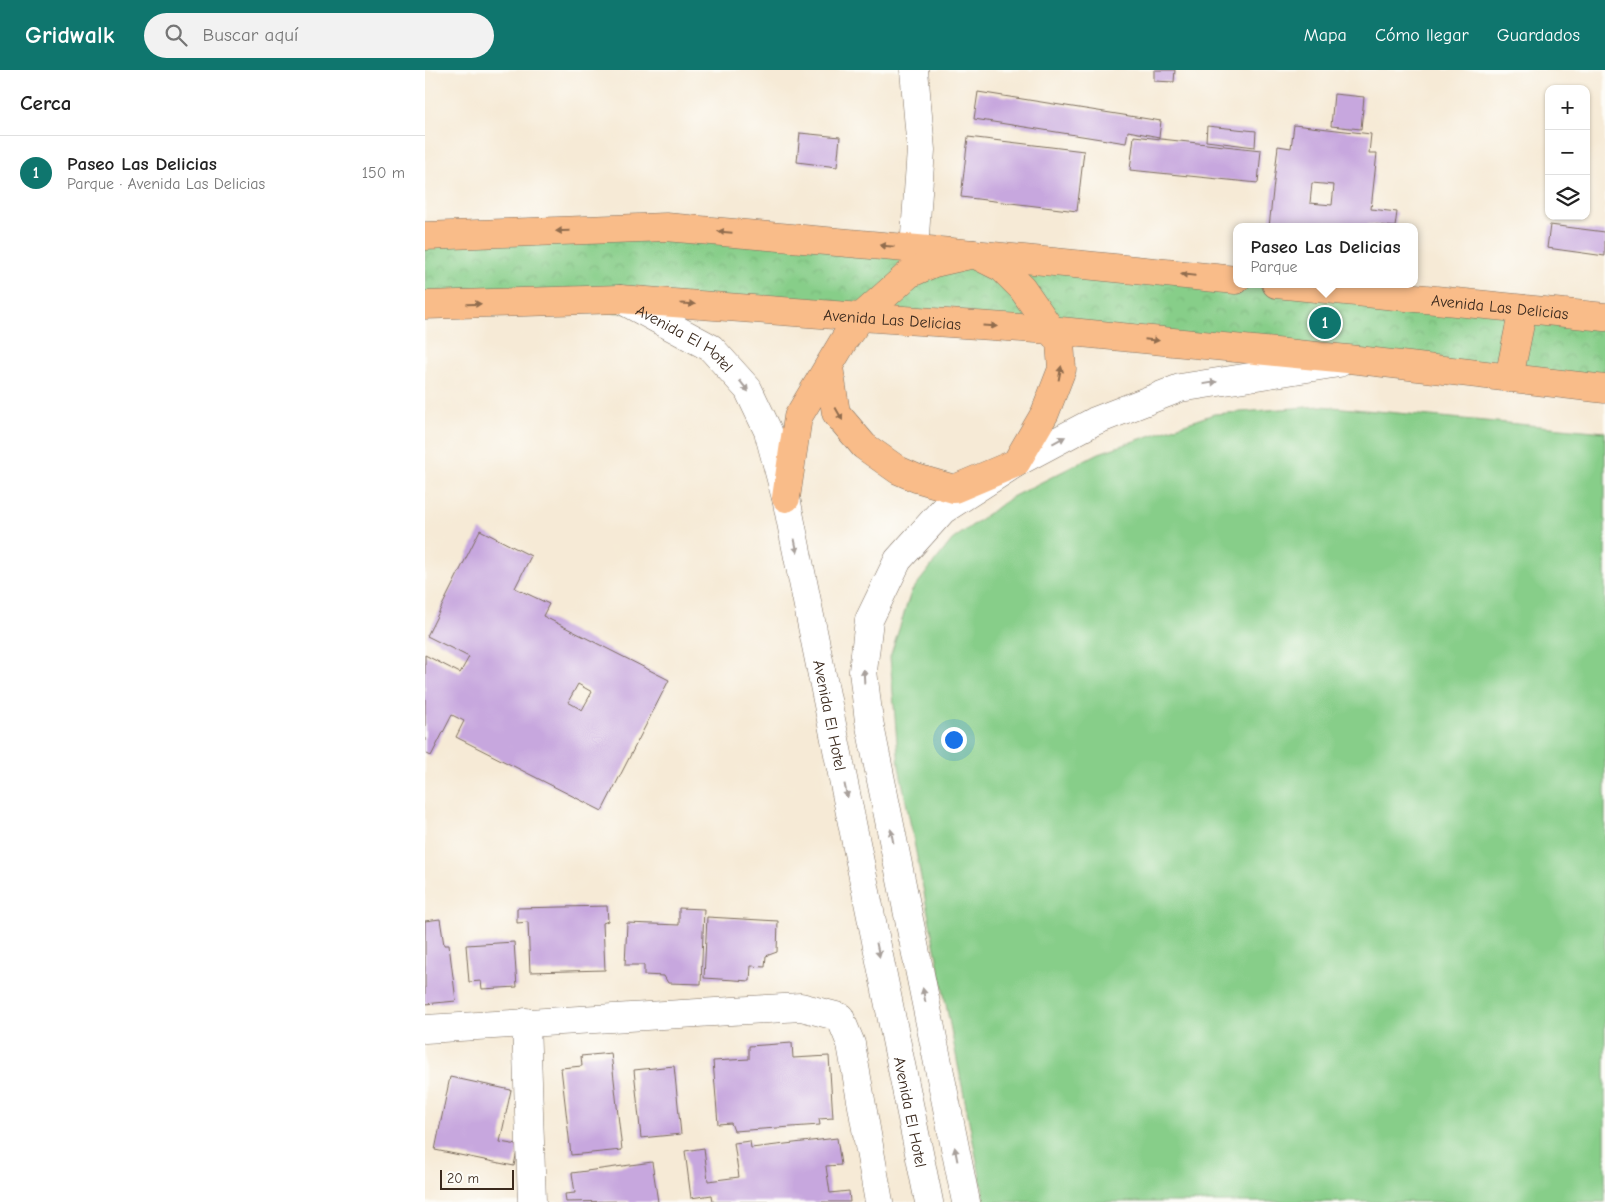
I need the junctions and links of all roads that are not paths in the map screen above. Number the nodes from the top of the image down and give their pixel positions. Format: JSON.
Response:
{"nodes":[{"id":1,"x":914,"y":70,"type":"edge"},
{"id":2,"x":425,"y":236,"type":"edge"},
{"id":3,"x":914,"y":249,"type":"junction"},
{"id":4,"x":974,"y":254,"type":"junction"},
{"id":5,"x":1233,"y":280,"type":"edge"},
{"id":6,"x":1316,"y":288,"type":"edge"},
{"id":7,"x":620,"y":299,"type":"junction"},
{"id":8,"x":425,"y":305,"type":"edge"},
{"id":9,"x":1523,"y":309,"type":"junction"},
{"id":10,"x":861,"y":317,"type":"junction"},
{"id":11,"x":1605,"y":317,"type":"edge"},
{"id":12,"x":1050,"y":330,"type":"junction"},
{"id":13,"x":1358,"y":360,"type":"junction"},
{"id":14,"x":829,"y":367,"type":"junction"},
{"id":15,"x":1509,"y":378,"type":"junction"},
{"id":16,"x":1605,"y":389,"type":"edge"},
{"id":17,"x":1016,"y":463,"type":"junction"},
{"id":18,"x":786,"y":498,"type":"junction"},
{"id":19,"x":526,"y":1022,"type":"junction"},
{"id":20,"x":425,"y":1029,"type":"edge"},
{"id":21,"x":531,"y":1202,"type":"edge"},
{"id":22,"x":879,"y":1202,"type":"edge"},
{"id":23,"x":929,"y":1202,"type":"edge"},
{"id":24,"x":966,"y":1202,"type":"edge"}],
"edges":[{"from":1,"to":3,"type":"street"},
{"from":3,"to":2,"type":"main road","one_way":true},
{"from":3,"to":4,"type":"main road"},
{"from":5,"to":4,"type":"main road","one_way":true},
{"from":4,"to":10,"type":"main road"},
{"from":4,"to":12,"type":"main road"},
{"from":6,"to":9,"type":"main road","name":"Avenida Las Delicias"},
{"from":8,"to":7,"type":"main road","name":"Avenida Las Delicias","one_way":true},
{"from":7,"to":10,"type":"main road","name":"Avenida Las Delicias","one_way":true},
{"from":7,"to":18,"type":"street","name":"Avenida El Hotel","one_way":true},
{"from":9,"to":11,"type":"main road","name":"Avenida Las Delicias"},
{"from":9,"to":15,"type":"main road"},
{"from":10,"to":12,"type":"main road","name":"Avenida Las Delicias","one_way":true},
{"from":10,"to":14,"type":"main road"},
{"from":12,"to":13,"type":"main road","name":"Avenida Las Delicias","one_way":true},
{"from":17,"to":12,"type":"main road","one_way":true},
{"from":13,"to":15,"type":"main road","name":"Avenida Las Delicias"},
{"from":17,"to":13,"type":"street","name":"Avenida Las Delicias","one_way":true},
{"from":14,"to":17,"type":"main road","one_way":true},
{"from":14,"to":18,"type":"main road"},
{"from":15,"to":16,"type":"main road","name":"Avenida Las Delicias"},
{"from":24,"to":17,"type":"street","one_way":true},
{"from":18,"to":23,"type":"street","name":"Avenida El Hotel","one_way":true},
{"from":19,"to":20,"type":"street"},
{"from":19,"to":21,"type":"street"},
{"from":19,"to":22,"type":"street"}]}
